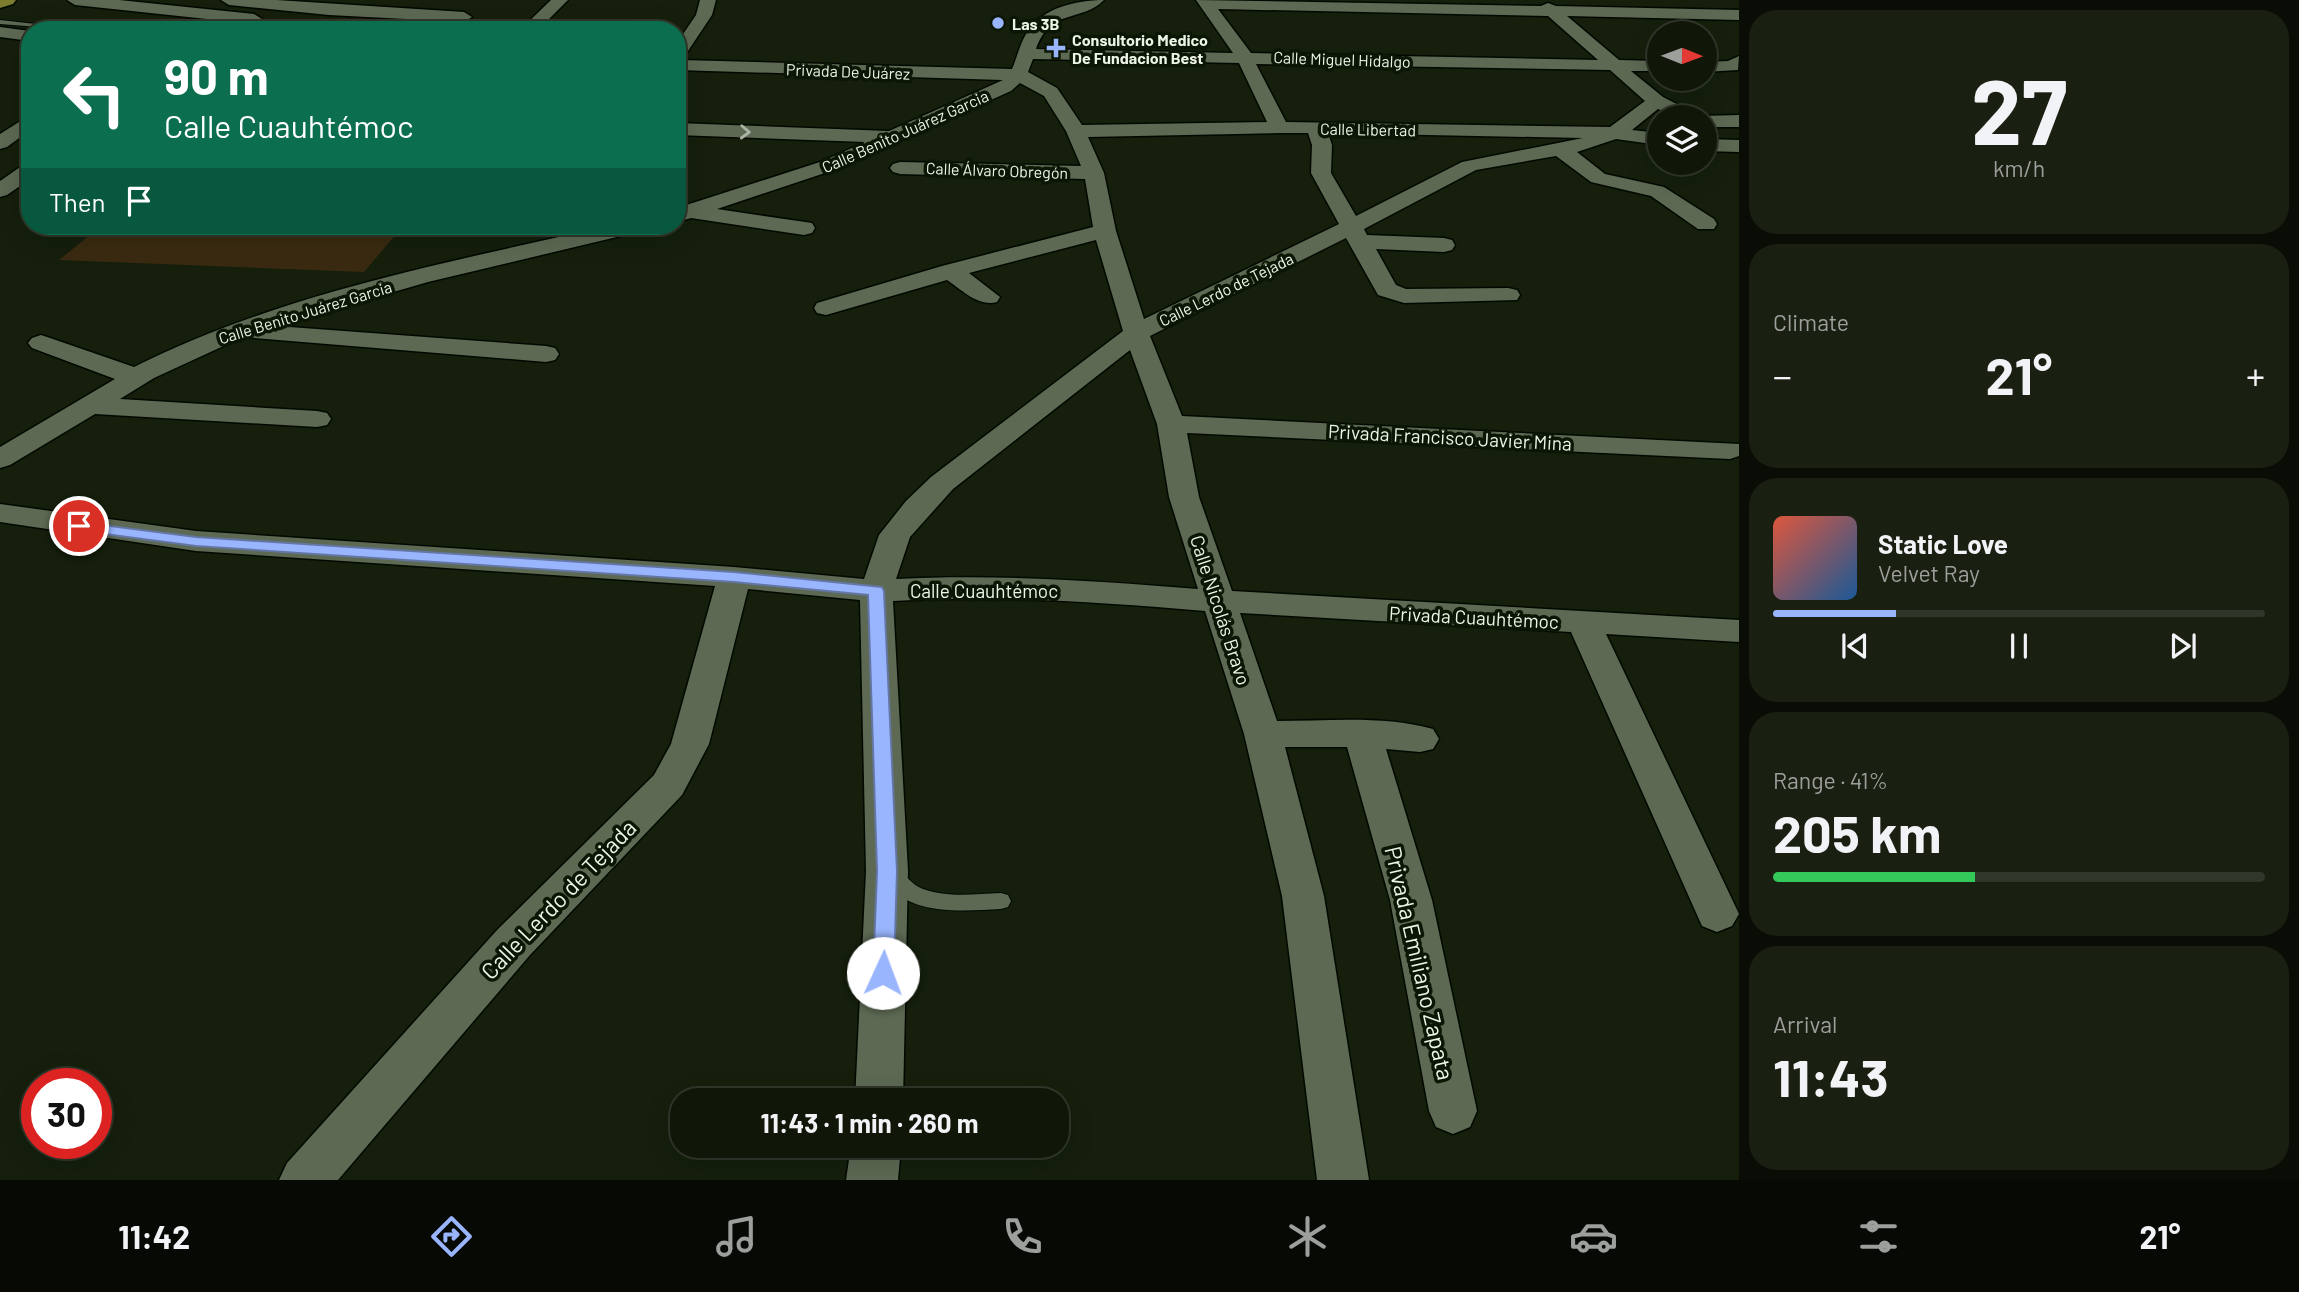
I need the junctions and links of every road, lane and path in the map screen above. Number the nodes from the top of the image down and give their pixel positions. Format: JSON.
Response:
{"nodes":[{"id":1,"x":6,"y":0,"type":"edge"},
{"id":2,"x":75,"y":0,"type":"edge"},
{"id":3,"x":229,"y":0,"type":"edge"},
{"id":4,"x":352,"y":0,"type":"edge"},
{"id":5,"x":560,"y":0,"type":"edge"},
{"id":6,"x":708,"y":0,"type":"edge"},
{"id":7,"x":1096,"y":0,"type":"edge"},
{"id":8,"x":1538,"y":0,"type":"edge"},
{"id":9,"x":1704,"y":0,"type":"edge"},
{"id":10,"x":1205,"y":2,"type":"edge"},
{"id":11,"x":0,"y":3,"type":"edge"},
{"id":12,"x":329,"y":10,"type":"junction"},
{"id":13,"x":1553,"y":13,"type":"junction"},
{"id":14,"x":1719,"y":15,"type":"junction"},
{"id":15,"x":1739,"y":15,"type":"edge"},
{"id":16,"x":464,"y":17,"type":"dead end"},
{"id":17,"x":257,"y":20,"type":"dead end"},
{"id":18,"x":307,"y":21,"type":"edge"},
{"id":19,"x":538,"y":21,"type":"edge"},
{"id":20,"x":0,"y":22,"type":"edge"},
{"id":21,"x":21,"y":24,"type":"edge"},
{"id":22,"x":0,"y":32,"type":"edge"},
{"id":23,"x":21,"y":35,"type":"edge"},
{"id":24,"x":686,"y":43,"type":"edge"},
{"id":25,"x":1244,"y":56,"type":"junction"},
{"id":26,"x":1022,"y":64,"type":"junction"},
{"id":27,"x":686,"y":65,"type":"edge"},
{"id":28,"x":1615,"y":65,"type":"junction"},
{"id":29,"x":1737,"y":65,"type":"edge"},
{"id":30,"x":1647,"y":66,"type":"edge"},
{"id":31,"x":1717,"y":66,"type":"edge"},
{"id":32,"x":1656,"y":102,"type":"junction"},
{"id":33,"x":1663,"y":105,"type":"edge"},
{"id":34,"x":0,"y":117,"type":"edge"},
{"id":35,"x":21,"y":118,"type":"edge"},
{"id":36,"x":1717,"y":121,"type":"edge"},
{"id":37,"x":1739,"y":121,"type":"edge"},
{"id":38,"x":21,"y":126,"type":"edge"},
{"id":39,"x":1279,"y":128,"type":"junction"},
{"id":40,"x":1316,"y":128,"type":"junction"},
{"id":41,"x":686,"y":130,"type":"edge"},
{"id":42,"x":1076,"y":131,"type":"junction"},
{"id":43,"x":1613,"y":134,"type":"junction"},
{"id":44,"x":897,"y":137,"type":"junction"},
{"id":45,"x":1647,"y":138,"type":"edge"},
{"id":46,"x":0,"y":143,"type":"edge"},
{"id":47,"x":1717,"y":145,"type":"edge"},
{"id":48,"x":1739,"y":146,"type":"edge"},
{"id":49,"x":1717,"y":148,"type":"edge"},
{"id":50,"x":1561,"y":150,"type":"junction"},
{"id":51,"x":1739,"y":156,"type":"edge"},
{"id":52,"x":900,"y":167,"type":"dead end"},
{"id":53,"x":1094,"y":173,"type":"junction"},
{"id":54,"x":21,"y":176,"type":"edge"},
{"id":55,"x":0,"y":191,"type":"edge"},
{"id":56,"x":686,"y":214,"type":"edge"},
{"id":57,"x":686,"y":214,"type":"edge"},
{"id":58,"x":1706,"y":224,"type":"dead end"},
{"id":59,"x":804,"y":228,"type":"dead end"},
{"id":60,"x":1105,"y":231,"type":"junction"},
{"id":61,"x":1357,"y":233,"type":"junction"},
{"id":62,"x":596,"y":235,"type":"edge"},
{"id":63,"x":1444,"y":246,"type":"dead end"},
{"id":64,"x":950,"y":271,"type":"junction"},
{"id":65,"x":1508,"y":295,"type":"dead end"},
{"id":66,"x":988,"y":298,"type":"dead end"},
{"id":67,"x":826,"y":308,"type":"dead end"},
{"id":68,"x":236,"y":331,"type":"junction"},
{"id":69,"x":1136,"y":333,"type":"junction"},
{"id":70,"x":41,"y":343,"type":"dead end"},
{"id":71,"x":547,"y":354,"type":"dead end"},
{"id":72,"x":135,"y":377,"type":"junction"},
{"id":73,"x":86,"y":405,"type":"junction"},
{"id":74,"x":317,"y":419,"type":"dead end"},
{"id":75,"x":1171,"y":424,"type":"junction"},
{"id":76,"x":1730,"y":450,"type":"dead end"},
{"id":77,"x":0,"y":459,"type":"edge"},
{"id":78,"x":0,"y":513,"type":"edge"},
{"id":79,"x":734,"y":577,"type":"junction"},
{"id":80,"x":876,"y":591,"type":"junction"},
{"id":81,"x":1216,"y":601,"type":"junction"},
{"id":82,"x":1584,"y":624,"type":"junction"},
{"id":83,"x":1737,"y":636,"type":"edge"},
{"id":84,"x":1263,"y":734,"type":"junction"},
{"id":85,"x":1362,"y":734,"type":"junction"},
{"id":86,"x":1420,"y":738,"type":"dead end"},
{"id":87,"x":887,"y":871,"type":"junction"},
{"id":88,"x":1001,"y":901,"type":"dead end"},
{"id":89,"x":1717,"y":914,"type":"dead end"},
{"id":90,"x":879,"y":1088,"type":"edge"},
{"id":91,"x":1453,"y":1111,"type":"dead end"},
{"id":92,"x":875,"y":1158,"type":"edge"},
{"id":93,"x":305,"y":1180,"type":"edge"},
{"id":94,"x":872,"y":1180,"type":"edge"},
{"id":95,"x":1343,"y":1180,"type":"edge"}],
"edges":[{"from":1,"to":11,"type":"main road"},
{"from":2,"to":17,"type":"street"},
{"from":3,"to":12,"type":"street"},
{"from":4,"to":12,"type":"street"},
{"from":5,"to":19,"type":"street"},
{"from":6,"to":24,"type":"street"},
{"from":7,"to":26,"type":"street","name":"Calle Benito Juárez Garcia"},
{"from":8,"to":13,"type":"street"},
{"from":9,"to":14,"type":"street"},
{"from":10,"to":13,"type":"street"},
{"from":10,"to":25,"type":"street"},
{"from":12,"to":16,"type":"street"},
{"from":12,"to":18,"type":"street"},
{"from":13,"to":14,"type":"street"},
{"from":13,"to":28,"type":"street"},
{"from":14,"to":15,"type":"street"},
{"from":20,"to":21,"type":"lane"},
{"from":22,"to":23,"type":"street"},
{"from":25,"to":26,"type":"street","name":"Calle Miguel Hidalgo"},
{"from":25,"to":28,"type":"street","name":"Calle Miguel Hidalgo"},
{"from":25,"to":39,"type":"street"},
{"from":26,"to":27,"type":"street","name":"Privada De Juárez"},
{"from":26,"to":42,"type":"street","name":"Calle Nicolás Bravo"},
{"from":26,"to":44,"type":"street","name":"Calle Benito Juárez Garcia"},
{"from":28,"to":30,"type":"street","name":"Calle Miguel Hidalgo"},
{"from":28,"to":32,"type":"street"},
{"from":29,"to":31,"type":"street"},
{"from":32,"to":33,"type":"street"},
{"from":32,"to":43,"type":"street","name":"Calle Lerdo de Tejada"},
{"from":34,"to":35,"type":"street"},
{"from":36,"to":37,"type":"street"},
{"from":38,"to":46,"type":"street"},
{"from":39,"to":40,"type":"street","name":"Calle Libertad"},
{"from":39,"to":42,"type":"street","name":"Calle Libertad"},
{"from":40,"to":43,"type":"street","name":"Calle Libertad"},
{"from":40,"to":61,"type":"street"},
{"from":41,"to":44,"type":"street","one_way":true},
{"from":42,"to":53,"type":"street","name":"Calle Nicolás Bravo"},
{"from":43,"to":45,"type":"street","name":"Calle Libertad"},
{"from":43,"to":50,"type":"street","name":"Calle Lerdo de Tejada"},
{"from":44,"to":56,"type":"street","name":"Calle Benito Juárez Garcia"},
{"from":47,"to":48,"type":"street"},
{"from":49,"to":51,"type":"street"},
{"from":50,"to":58,"type":"street"},
{"from":50,"to":61,"type":"street","name":"Calle Lerdo de Tejada"},
{"from":52,"to":53,"type":"street","name":"Calle Álvaro Obregón"},
{"from":53,"to":60,"type":"street","name":"Calle Nicolás Bravo"},
{"from":54,"to":55,"type":"street"},
{"from":57,"to":59,"type":"street"},
{"from":60,"to":64,"type":"street"},
{"from":60,"to":69,"type":"street","name":"Calle Nicolás Bravo"},
{"from":61,"to":63,"type":"street"},
{"from":61,"to":65,"type":"street"},
{"from":61,"to":69,"type":"street","name":"Calle Lerdo de Tejada"},
{"from":62,"to":68,"type":"street","name":"Calle Benito Juárez Garcia"},
{"from":64,"to":66,"type":"street"},
{"from":64,"to":67,"type":"street"},
{"from":68,"to":71,"type":"street"},
{"from":68,"to":72,"type":"street","name":"Calle Benito Juárez Garcia"},
{"from":69,"to":75,"type":"street","name":"Calle Nicolás Bravo"},
{"from":69,"to":80,"type":"street","name":"Calle Lerdo de Tejada"},
{"from":70,"to":72,"type":"street"},
{"from":72,"to":73,"type":"street","name":"Calle Benito Juárez Garcia"},
{"from":73,"to":74,"type":"street"},
{"from":73,"to":77,"type":"street","name":"Calle Benito Juárez Garcia"},
{"from":75,"to":76,"type":"street","name":"Privada Francisco Javier Mina"},
{"from":75,"to":81,"type":"street","name":"Calle Nicolás Bravo"},
{"from":78,"to":79,"type":"street","name":"Calle Cuauhtémoc"},
{"from":79,"to":80,"type":"street","name":"Calle Cuauhtémoc"},
{"from":79,"to":93,"type":"street","name":"Calle Lerdo de Tejada"},
{"from":80,"to":81,"type":"street","name":"Calle Cuauhtémoc"},
{"from":80,"to":87,"type":"street"},
{"from":81,"to":82,"type":"street","name":"Privada Cuauhtémoc"},
{"from":81,"to":84,"type":"street","name":"Calle Nicolás Bravo"},
{"from":82,"to":83,"type":"street","name":"Privada Cuauhtémoc"},
{"from":82,"to":89,"type":"street"},
{"from":84,"to":85,"type":"street"},
{"from":84,"to":95,"type":"street","name":"Calle Nicolás Bravo"},
{"from":85,"to":86,"type":"street"},
{"from":85,"to":91,"type":"street","name":"Privada Emiliano Zapata"},
{"from":87,"to":88,"type":"lane"},
{"from":87,"to":90,"type":"street"},
{"from":92,"to":94,"type":"street"}]}
